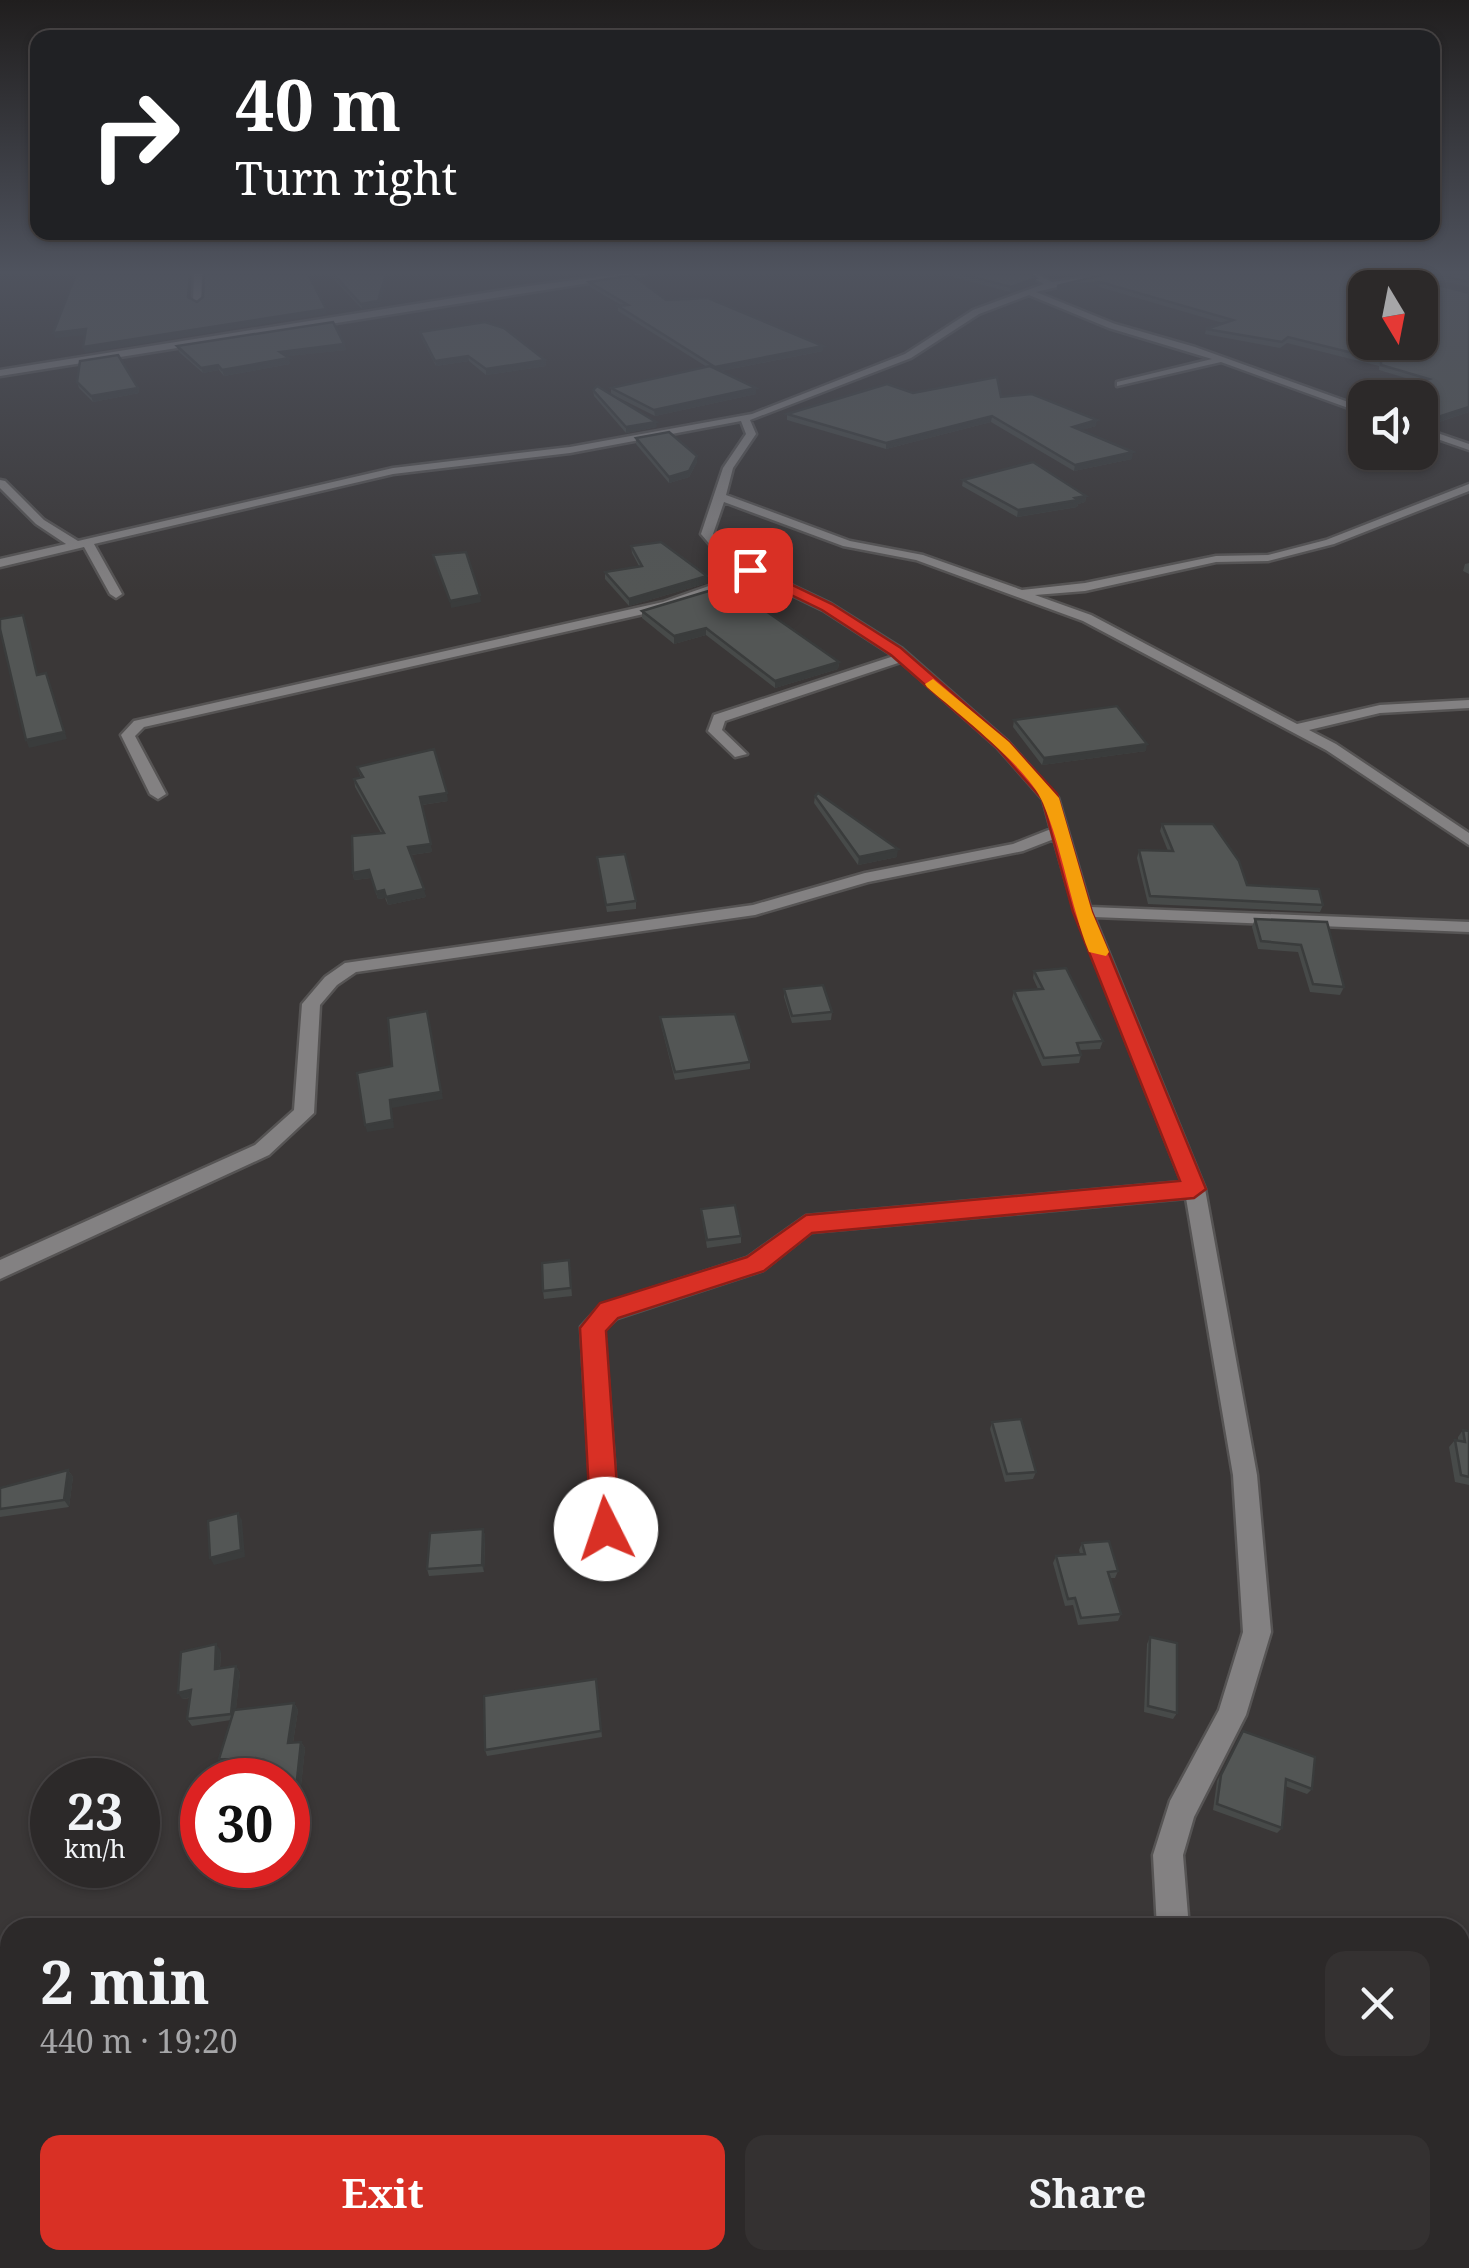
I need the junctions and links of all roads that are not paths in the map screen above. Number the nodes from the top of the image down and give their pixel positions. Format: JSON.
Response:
{"nodes":[{"id":1,"x":845,"y":380,"type":"edge"},
{"id":2,"x":1137,"y":380,"type":"edge"},
{"id":3,"x":1279,"y":380,"type":"edge"},
{"id":4,"x":1120,"y":384,"type":"dead end"},
{"id":5,"x":1348,"y":405,"type":"edge"},
{"id":6,"x":745,"y":418,"type":"junction"},
{"id":7,"x":1438,"y":436,"type":"edge"},
{"id":8,"x":1469,"y":447,"type":"edge"},
{"id":9,"x":0,"y":482,"type":"edge"},
{"id":10,"x":1469,"y":486,"type":"edge"},
{"id":11,"x":720,"y":497,"type":"junction"},
{"id":12,"x":80,"y":542,"type":"junction"},
{"id":13,"x":0,"y":563,"type":"edge"},
{"id":14,"x":750,"y":570,"type":"junction"},
{"id":15,"x":1023,"y":592,"type":"junction"},
{"id":16,"x":116,"y":594,"type":"dead end"},
{"id":17,"x":903,"y":658,"type":"junction"},
{"id":18,"x":1469,"y":704,"type":"edge"},
{"id":19,"x":1297,"y":728,"type":"junction"},
{"id":20,"x":740,"y":754,"type":"dead end"},
{"id":21,"x":158,"y":794,"type":"dead end"},
{"id":22,"x":1060,"y":832,"type":"junction"},
{"id":23,"x":1469,"y":840,"type":"edge"},
{"id":24,"x":1082,"y":912,"type":"junction"},
{"id":25,"x":1469,"y":928,"type":"edge"},
{"id":26,"x":1194,"y":1189,"type":"junction"},
{"id":27,"x":0,"y":1270,"type":"edge"},
{"id":28,"x":606,"y":1529,"type":"dead end"},
{"id":29,"x":1171,"y":1918,"type":"edge"}],
"edges":[{"from":1,"to":6,"type":"street"},
{"from":2,"to":4,"type":"street"},
{"from":3,"to":5,"type":"street"},
{"from":6,"to":11,"type":"street"},
{"from":6,"to":12,"type":"street"},
{"from":7,"to":8,"type":"street"},
{"from":9,"to":12,"type":"street"},
{"from":10,"to":15,"type":"street"},
{"from":11,"to":14,"type":"street"},
{"from":11,"to":15,"type":"street"},
{"from":12,"to":13,"type":"street"},
{"from":12,"to":16,"type":"street"},
{"from":14,"to":17,"type":"street"},
{"from":14,"to":21,"type":"street"},
{"from":15,"to":19,"type":"street"},
{"from":17,"to":20,"type":"street"},
{"from":17,"to":22,"type":"street"},
{"from":18,"to":19,"type":"street"},
{"from":19,"to":23,"type":"street"},
{"from":22,"to":24,"type":"street"},
{"from":22,"to":27,"type":"street"},
{"from":24,"to":25,"type":"street"},
{"from":24,"to":26,"type":"street"},
{"from":26,"to":28,"type":"street"},
{"from":26,"to":29,"type":"street"}]}
